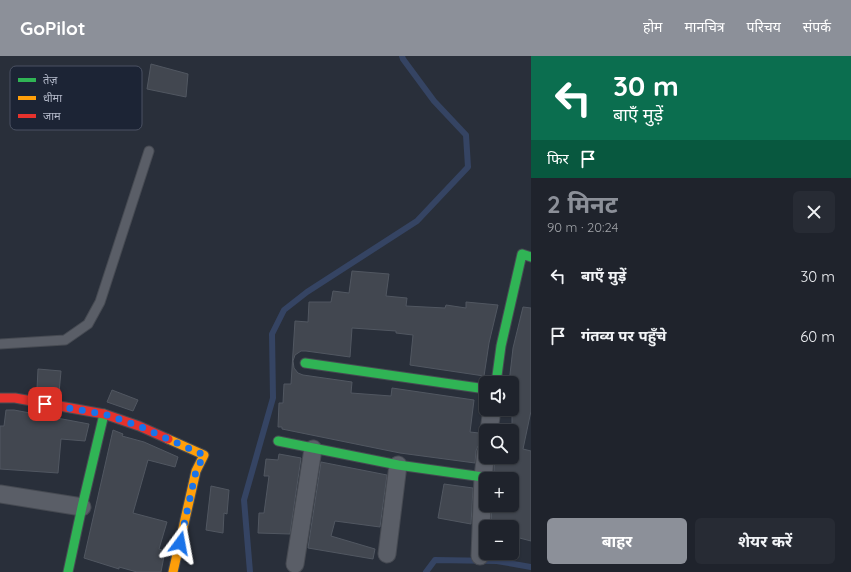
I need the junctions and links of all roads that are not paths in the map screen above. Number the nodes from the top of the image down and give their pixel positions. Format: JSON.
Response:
{"nodes":[{"id":1,"x":149,"y":151,"type":"dead end"},
{"id":2,"x":531,"y":257,"type":"edge"},
{"id":3,"x":0,"y":344,"type":"edge"},
{"id":4,"x":305,"y":363,"type":"dead end"},
{"id":5,"x":497,"y":376,"type":"edge"},
{"id":6,"x":479,"y":388,"type":"edge"},
{"id":7,"x":0,"y":398,"type":"edge"},
{"id":8,"x":104,"y":414,"type":"junction"},
{"id":9,"x":278,"y":441,"type":"dead end"},
{"id":10,"x":313,"y":449,"type":"junction"},
{"id":11,"x":398,"y":465,"type":"junction"},
{"id":12,"x":479,"y":476,"type":"edge"},
{"id":13,"x":0,"y":494,"type":"edge"},
{"id":14,"x":82,"y":507,"type":"junction"},
{"id":15,"x":387,"y":554,"type":"dead end"},
{"id":16,"x":294,"y":564,"type":"dead end"},
{"id":17,"x":68,"y":572,"type":"edge"},
{"id":18,"x":173,"y":572,"type":"edge"}],
"edges":[{"from":1,"to":3,"type":"lane"},
{"from":2,"to":5,"type":"street"},
{"from":4,"to":6,"type":"street"},
{"from":7,"to":8,"type":"street"},
{"from":8,"to":14,"type":"street"},
{"from":8,"to":18,"type":"street"},
{"from":9,"to":10,"type":"street"},
{"from":10,"to":11,"type":"street"},
{"from":10,"to":16,"type":"street"},
{"from":11,"to":12,"type":"street"},
{"from":11,"to":15,"type":"street"},
{"from":13,"to":14,"type":"street"},
{"from":14,"to":17,"type":"street"}]}
